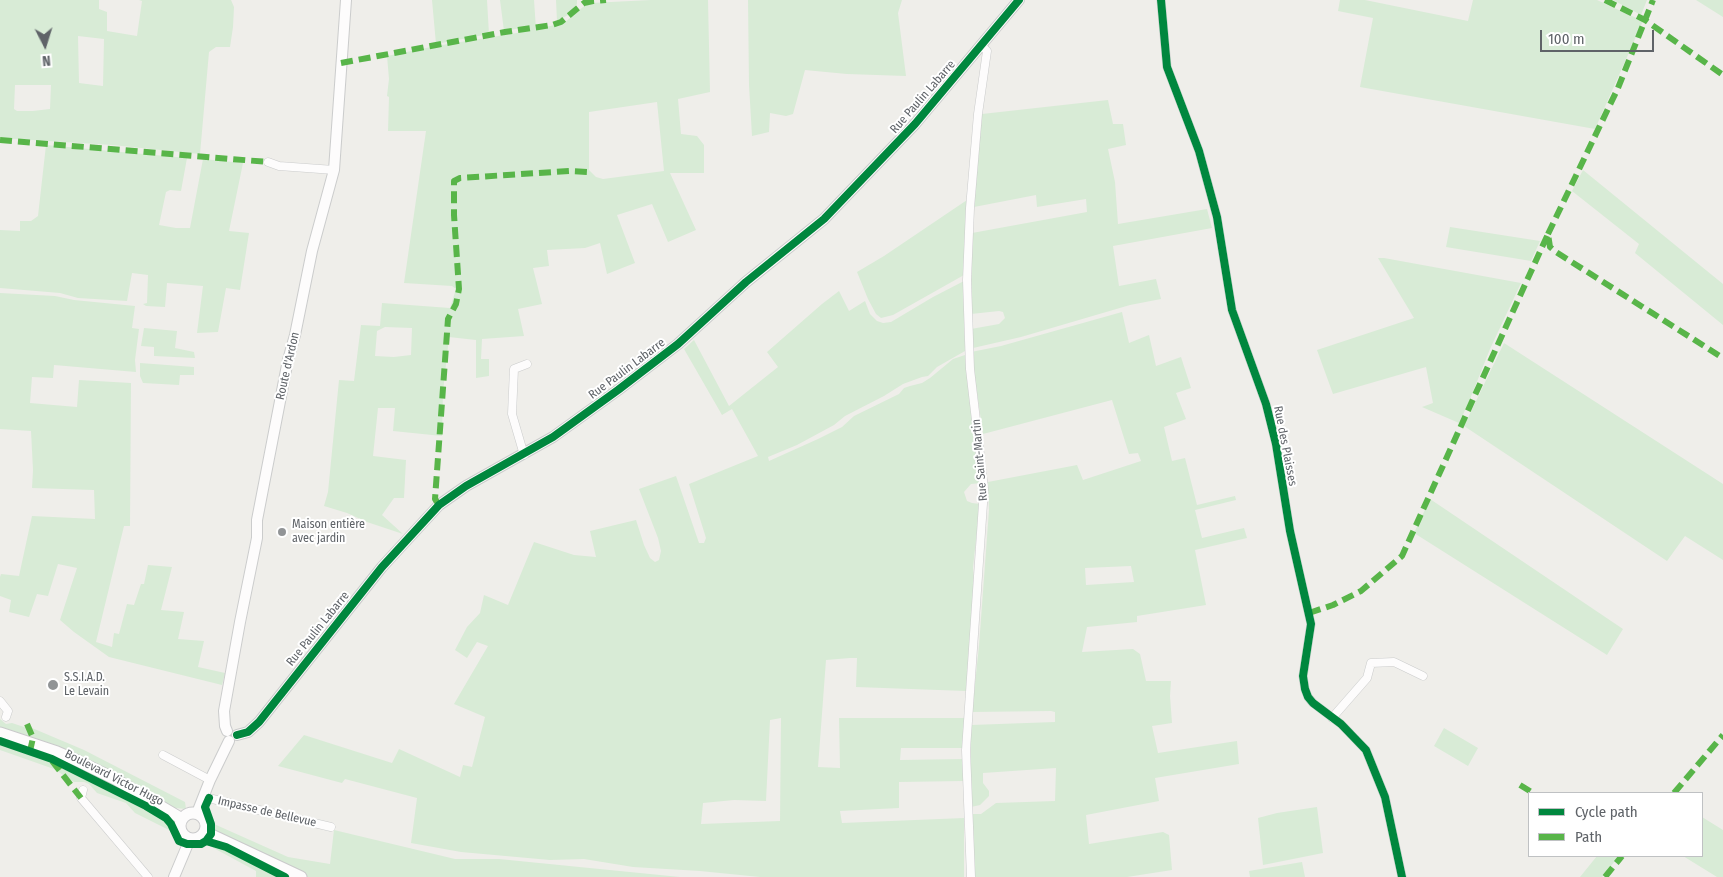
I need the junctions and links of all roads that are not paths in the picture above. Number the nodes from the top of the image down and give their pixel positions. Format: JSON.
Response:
{"nodes":[{"id":1,"x":346,"y":0,"type":"edge"},
{"id":2,"x":1019,"y":0,"type":"edge"},
{"id":3,"x":1161,"y":0,"type":"edge"},
{"id":4,"x":982,"y":46,"type":"junction"},
{"id":5,"x":268,"y":162,"type":"dead end"},
{"id":6,"x":334,"y":170,"type":"junction"},
{"id":7,"x":527,"y":364,"type":"dead end"},
{"id":8,"x":524,"y":454,"type":"junction"},
{"id":9,"x":1423,"y":676,"type":"dead end"},
{"id":10,"x":0,"y":701,"type":"edge"},
{"id":11,"x":6,"y":717,"type":"dead end"},
{"id":12,"x":1332,"y":718,"type":"junction"},
{"id":13,"x":0,"y":733,"type":"edge"},
{"id":14,"x":231,"y":736,"type":"junction"},
{"id":15,"x":163,"y":755,"type":"dead end"},
{"id":16,"x":210,"y":780,"type":"junction"},
{"id":17,"x":82,"y":790,"type":"dead end"},
{"id":18,"x":204,"y":797,"type":"junction"},
{"id":19,"x":197,"y":813,"type":"junction"},
{"id":20,"x":182,"y":818,"type":"junction"},
{"id":21,"x":331,"y":827,"type":"dead end"},
{"id":22,"x":205,"y":832,"type":"junction"},
{"id":23,"x":190,"y":839,"type":"junction"},
{"id":24,"x":148,"y":877,"type":"edge"},
{"id":25,"x":174,"y":877,"type":"edge"},
{"id":26,"x":301,"y":877,"type":"edge"},
{"id":27,"x":971,"y":877,"type":"edge"},
{"id":28,"x":1402,"y":877,"type":"edge"}],
"edges":[{"from":1,"to":6,"type":"street","name":"Route d'Ardon"},
{"from":2,"to":4,"type":"street","name":"Rue Paulin Labarre"},
{"from":3,"to":12,"type":"street","name":"Rue des Plaisses"},
{"from":4,"to":8,"type":"street","name":"Rue Paulin Labarre"},
{"from":4,"to":27,"type":"street","name":"Rue Saint-Martin"},
{"from":5,"to":6,"type":"street"},
{"from":6,"to":14,"type":"street","name":"Route d'Ardon"},
{"from":7,"to":8,"type":"street"},
{"from":8,"to":14,"type":"street","name":"Rue Paulin Labarre"},
{"from":9,"to":12,"type":"street"},
{"from":10,"to":11,"type":"street"},
{"from":12,"to":28,"type":"street","name":"Rue des Plaisses"},
{"from":13,"to":20,"type":"main road","name":"Boulevard Victor Hugo"},
{"from":14,"to":16,"type":"street"},
{"from":15,"to":16,"type":"street"},
{"from":16,"to":18,"type":"street"},
{"from":17,"to":24,"type":"street"},
{"from":18,"to":19,"type":"street"},
{"from":18,"to":21,"type":"street","name":"Impasse de Bellevue"},
{"from":19,"to":20,"type":"main road"},
{"from":19,"to":22,"type":"main road"},
{"from":20,"to":23,"type":"main road"},
{"from":22,"to":23,"type":"main road"},
{"from":22,"to":26,"type":"main road"},
{"from":23,"to":25,"type":"street"}]}
